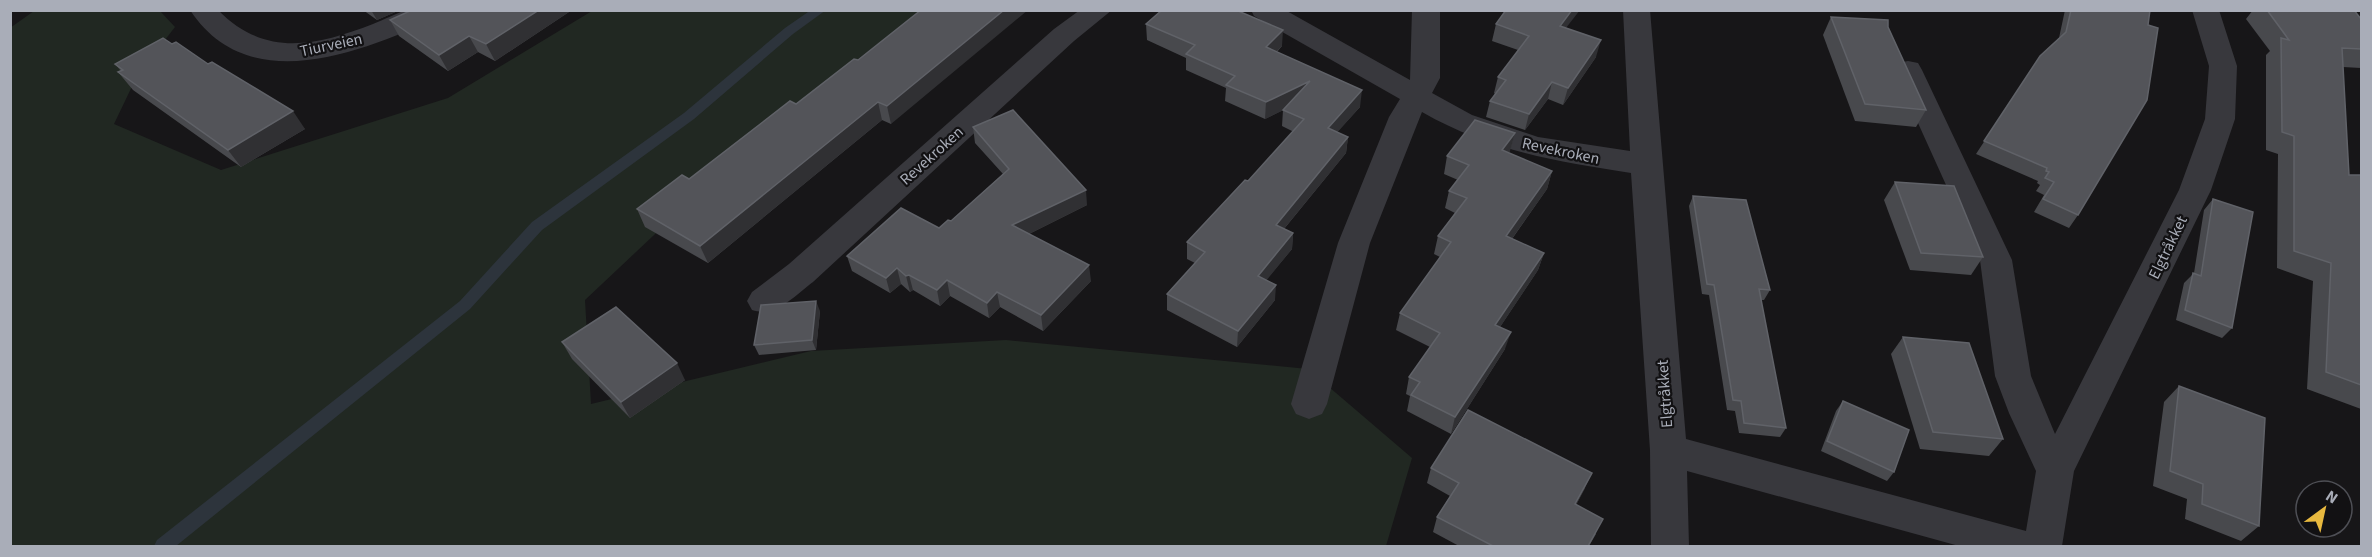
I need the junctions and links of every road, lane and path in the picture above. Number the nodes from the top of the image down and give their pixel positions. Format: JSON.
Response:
{"nodes":[{"id":1,"x":202,"y":10,"type":"edge"},
{"id":2,"x":431,"y":10,"type":"edge"},
{"id":3,"x":1099,"y":10,"type":"edge"},
{"id":4,"x":1264,"y":10,"type":"edge"},
{"id":5,"x":1426,"y":10,"type":"edge"},
{"id":6,"x":1636,"y":10,"type":"edge"},
{"id":7,"x":2205,"y":10,"type":"edge"},
{"id":8,"x":1896,"y":44,"type":"edge"},
{"id":9,"x":1416,"y":96,"type":"junction"},
{"id":10,"x":1644,"y":164,"type":"junction"},
{"id":11,"x":764,"y":300,"type":"dead end"},
{"id":12,"x":1309,"y":404,"type":"dead end"},
{"id":13,"x":1668,"y":450,"type":"junction"},
{"id":14,"x":2055,"y":471,"type":"junction"},
{"id":15,"x":1670,"y":546,"type":"edge"},
{"id":16,"x":2020,"y":546,"type":"edge"},
{"id":17,"x":2043,"y":546,"type":"edge"}],
"edges":[{"from":1,"to":2,"type":"street","name":"Tiurveien"},
{"from":3,"to":11,"type":"street","name":"Revekroken"},
{"from":4,"to":9,"type":"street","name":"Revekroken"},
{"from":5,"to":9,"type":"street"},
{"from":6,"to":10,"type":"street","name":"Elgtråkket"},
{"from":7,"to":14,"type":"street","name":"Elgtråkket"},
{"from":8,"to":14,"type":"street"},
{"from":9,"to":10,"type":"street","name":"Revekroken"},
{"from":9,"to":12,"type":"street"},
{"from":10,"to":13,"type":"street","name":"Elgtråkket"},
{"from":13,"to":15,"type":"street"},
{"from":13,"to":16,"type":"street","name":"Elgtråkket"},
{"from":14,"to":17,"type":"street","name":"Elgtråkket"}]}
